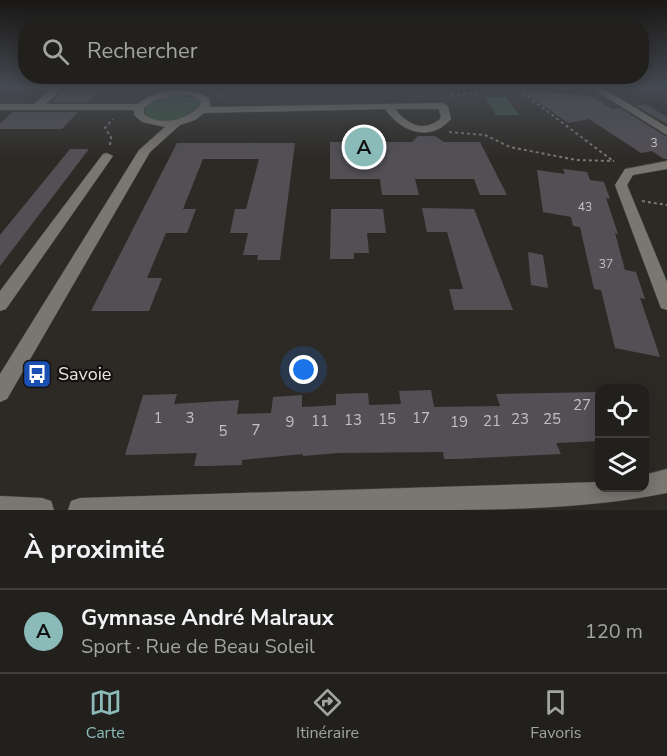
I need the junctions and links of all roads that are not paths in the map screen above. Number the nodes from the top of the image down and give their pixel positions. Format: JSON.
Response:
{"nodes":[{"id":1,"x":139,"y":111,"type":"edge"},
{"id":2,"x":199,"y":111,"type":"edge"},
{"id":3,"x":391,"y":111,"type":"edge"},
{"id":4,"x":444,"y":111,"type":"edge"},
{"id":5,"x":634,"y":111,"type":"edge"},
{"id":6,"x":149,"y":122,"type":"junction"},
{"id":7,"x":177,"y":122,"type":"junction"},
{"id":8,"x":667,"y":132,"type":"edge"},
{"id":9,"x":146,"y":150,"type":"junction"},
{"id":10,"x":107,"y":156,"type":"road end"},
{"id":11,"x":667,"y":165,"type":"edge"},
{"id":12,"x":651,"y":262,"type":"junction"},
{"id":13,"x":667,"y":265,"type":"edge"},
{"id":14,"x":667,"y":303,"type":"edge"},
{"id":15,"x":0,"y":304,"type":"edge"},
{"id":16,"x":0,"y":392,"type":"edge"},
{"id":17,"x":667,"y":481,"type":"edge"},
{"id":18,"x":649,"y":486,"type":"edge"},
{"id":19,"x":612,"y":492,"type":"edge"},
{"id":20,"x":0,"y":508,"type":"edge"},
{"id":21,"x":243,"y":508,"type":"edge"},
{"id":22,"x":42,"y":510,"type":"edge"},
{"id":23,"x":80,"y":510,"type":"edge"}],
"edges":[{"from":1,"to":6,"type":"street"},
{"from":2,"to":7,"type":"street"},
{"from":3,"to":4,"type":"street"},
{"from":5,"to":8,"type":"street"},
{"from":6,"to":7,"type":"street"},
{"from":6,"to":9,"type":"street"},
{"from":7,"to":9,"type":"street"},
{"from":9,"to":16,"type":"street"},
{"from":10,"to":15,"type":"street"},
{"from":11,"to":12,"type":"street"},
{"from":12,"to":13,"type":"street"},
{"from":12,"to":14,"type":"street"},
{"from":17,"to":18,"type":"street"},
{"from":19,"to":21,"type":"street"},
{"from":20,"to":22,"type":"street"},
{"from":21,"to":23,"type":"street"}]}
